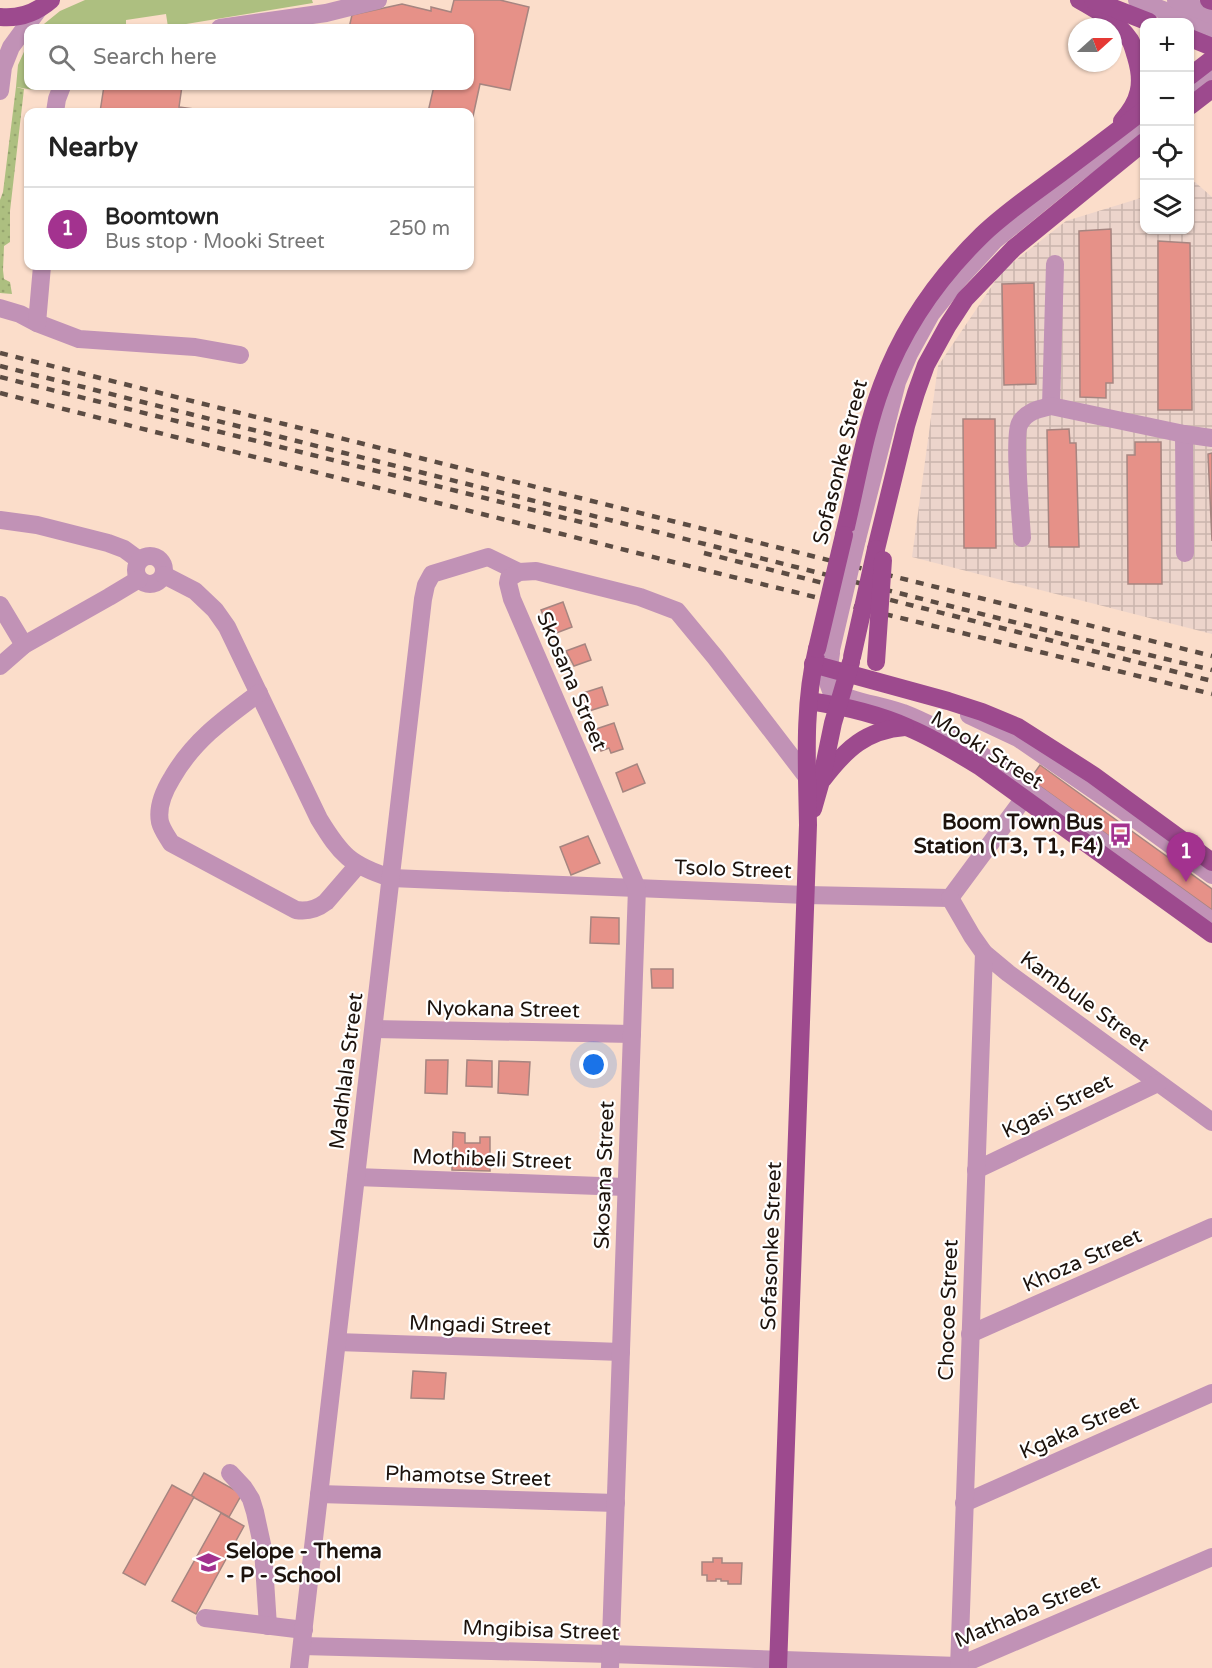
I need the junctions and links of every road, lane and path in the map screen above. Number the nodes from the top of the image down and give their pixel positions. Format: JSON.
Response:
{"nodes":[{"id":1,"x":378,"y":0,"type":"edge"},
{"id":2,"x":1079,"y":0,"type":"edge"},
{"id":3,"x":1093,"y":0,"type":"edge"},
{"id":4,"x":1137,"y":0,"type":"edge"},
{"id":5,"x":1176,"y":0,"type":"edge"},
{"id":6,"x":44,"y":5,"type":"edge"},
{"id":7,"x":1212,"y":15,"type":"edge"},
{"id":8,"x":0,"y":17,"type":"edge"},
{"id":9,"x":1140,"y":18,"type":"edge"},
{"id":10,"x":29,"y":24,"type":"edge"},
{"id":11,"x":248,"y":24,"type":"edge"},
{"id":12,"x":1212,"y":29,"type":"edge"},
{"id":13,"x":24,"y":30,"type":"edge"},
{"id":14,"x":1194,"y":40,"type":"edge"},
{"id":15,"x":1212,"y":48,"type":"edge"},
{"id":16,"x":1212,"y":59,"type":"edge"},
{"id":17,"x":1212,"y":70,"type":"edge"},
{"id":18,"x":1194,"y":73,"type":"edge"},
{"id":19,"x":60,"y":90,"type":"edge"},
{"id":20,"x":0,"y":91,"type":"edge"},
{"id":21,"x":1201,"y":93,"type":"edge"},
{"id":22,"x":56,"y":108,"type":"edge"},
{"id":23,"x":1140,"y":113,"type":"edge"},
{"id":24,"x":1140,"y":126,"type":"edge"},
{"id":25,"x":1140,"y":136,"type":"edge"},
{"id":26,"x":1104,"y":140,"type":"junction"},
{"id":27,"x":1140,"y":145,"type":"edge"},
{"id":28,"x":1055,"y":264,"type":"dead end"},
{"id":29,"x":42,"y":270,"type":"edge"},
{"id":30,"x":0,"y":308,"type":"edge"},
{"id":31,"x":37,"y":323,"type":"junction"},
{"id":32,"x":240,"y":355,"type":"dead end"},
{"id":33,"x":1051,"y":406,"type":"junction"},
{"id":34,"x":1184,"y":434,"type":"junction"},
{"id":35,"x":1212,"y":438,"type":"edge"},
{"id":36,"x":0,"y":520,"type":"edge"},
{"id":37,"x":1022,"y":538,"type":"dead end"},
{"id":38,"x":865,"y":546,"type":"junction"},
{"id":39,"x":1185,"y":552,"type":"dead end"},
{"id":40,"x":139,"y":560,"type":"junction"},
{"id":41,"x":519,"y":572,"type":"junction"},
{"id":42,"x":164,"y":575,"type":"junction"},
{"id":43,"x":139,"y":579,"type":"junction"},
{"id":44,"x":0,"y":605,"type":"edge"},
{"id":45,"x":24,"y":645,"type":"junction"},
{"id":46,"x":0,"y":666,"type":"edge"},
{"id":47,"x":836,"y":670,"type":"junction"},
{"id":48,"x":874,"y":684,"type":"junction"},
{"id":49,"x":259,"y":693,"type":"junction"},
{"id":50,"x":809,"y":701,"type":"junction"},
{"id":51,"x":907,"y":726,"type":"junction"},
{"id":52,"x":814,"y":779,"type":"junction"},
{"id":53,"x":1024,"y":798,"type":"junction"},
{"id":54,"x":1212,"y":862,"type":"edge"},
{"id":55,"x":358,"y":865,"type":"junction"},
{"id":56,"x":1212,"y":875,"type":"edge"},
{"id":57,"x":391,"y":878,"type":"junction"},
{"id":58,"x":637,"y":888,"type":"junction"},
{"id":59,"x":806,"y":895,"type":"junction"},
{"id":60,"x":950,"y":898,"type":"junction"},
{"id":61,"x":1212,"y":921,"type":"edge"},
{"id":62,"x":1212,"y":934,"type":"edge"},
{"id":63,"x":984,"y":953,"type":"junction"},
{"id":64,"x":374,"y":1029,"type":"junction"},
{"id":65,"x":632,"y":1034,"type":"junction"},
{"id":66,"x":1158,"y":1083,"type":"junction"},
{"id":67,"x":1212,"y":1122,"type":"edge"},
{"id":68,"x":976,"y":1170,"type":"junction"},
{"id":69,"x":357,"y":1177,"type":"junction"},
{"id":70,"x":626,"y":1187,"type":"junction"},
{"id":71,"x":1212,"y":1227,"type":"edge"},
{"id":72,"x":970,"y":1334,"type":"junction"},
{"id":73,"x":337,"y":1342,"type":"junction"},
{"id":74,"x":621,"y":1352,"type":"junction"},
{"id":75,"x":1212,"y":1393,"type":"edge"},
{"id":76,"x":230,"y":1473,"type":"dead end"},
{"id":77,"x":320,"y":1494,"type":"junction"},
{"id":78,"x":616,"y":1503,"type":"junction"},
{"id":79,"x":964,"y":1503,"type":"junction"},
{"id":80,"x":1212,"y":1557,"type":"edge"},
{"id":81,"x":205,"y":1618,"type":"dead end"},
{"id":82,"x":267,"y":1626,"type":"junction"},
{"id":83,"x":303,"y":1638,"type":"junction"},
{"id":84,"x":610,"y":1661,"type":"edge"},
{"id":85,"x":778,"y":1664,"type":"edge"},
{"id":86,"x":958,"y":1667,"type":"edge"},
{"id":87,"x":299,"y":1668,"type":"edge"}],
"edges":[{"from":1,"to":11,"type":"street"},
{"from":2,"to":26,"type":"main road"},
{"from":3,"to":9,"type":"main road"},
{"from":4,"to":12,"type":"street"},
{"from":5,"to":7,"type":"street"},
{"from":6,"to":8,"type":"main road"},
{"from":6,"to":10,"type":"street"},
{"from":13,"to":20,"type":"street"},
{"from":14,"to":15,"type":"main road"},
{"from":16,"to":18,"type":"main road"},
{"from":17,"to":21,"type":"street"},
{"from":19,"to":22,"type":"street"},
{"from":23,"to":26,"type":"main road","name":"Sofasonke Street"},
{"from":24,"to":38,"type":"street"},
{"from":25,"to":38,"type":"street"},
{"from":26,"to":38,"type":"main road","name":"Sofasonke Street"},
{"from":27,"to":38,"type":"main road","name":"Sofasonke Street"},
{"from":28,"to":33,"type":"street"},
{"from":29,"to":31,"type":"street"},
{"from":30,"to":31,"type":"street"},
{"from":31,"to":32,"type":"street"},
{"from":33,"to":34,"type":"street"},
{"from":33,"to":37,"type":"street"},
{"from":34,"to":35,"type":"street"},
{"from":34,"to":39,"type":"street"},
{"from":36,"to":40,"type":"street"},
{"from":38,"to":47,"type":"main road","name":"Sofasonke Street","bridge":true},
{"from":38,"to":47,"type":"main road","name":"Sofasonke Street","bridge":true},
{"from":38,"to":48,"type":"main road","bridge":true},
{"from":40,"to":42,"type":"street"},
{"from":40,"to":43,"type":"street"},
{"from":41,"to":52,"type":"street","name":"Madhlala Street"},
{"from":41,"to":57,"type":"street","name":"Madhlala Street"},
{"from":41,"to":58,"type":"street","name":"Skosana Street"},
{"from":42,"to":43,"type":"street"},
{"from":42,"to":49,"type":"street","name":"Tsolo Street"},
{"from":43,"to":45,"type":"street"},
{"from":44,"to":45,"type":"street"},
{"from":45,"to":46,"type":"street"},
{"from":47,"to":48,"type":"main road","name":"Mooki Street"},
{"from":47,"to":50,"type":"main road","name":"Mooki Street"},
{"from":47,"to":50,"type":"main road","name":"Sofasonke Street"},
{"from":47,"to":51,"type":"main road","name":"Mooki Street"},
{"from":47,"to":52,"type":"main road","name":"Sofasonke Street"},
{"from":47,"to":61,"type":"street","name":"Mooki Street"},
{"from":48,"to":54,"type":"main road","name":"Mooki Street"},
{"from":48,"to":56,"type":"street","name":"Mooki Street"},
{"from":49,"to":55,"type":"street","name":"Tsolo Street"},
{"from":49,"to":55,"type":"street"},
{"from":50,"to":52,"type":"main road","name":"Sofasonke Street"},
{"from":51,"to":52,"type":"main road"},
{"from":51,"to":53,"type":"main road","name":"Mooki Street"},
{"from":52,"to":59,"type":"main road","name":"Sofasonke Street"},
{"from":53,"to":60,"type":"street"},
{"from":53,"to":62,"type":"main road","name":"Mooki Street"},
{"from":55,"to":57,"type":"street","name":"Tsolo Street"},
{"from":57,"to":58,"type":"street","name":"Tsolo Street"},
{"from":57,"to":64,"type":"street","name":"Madhlala Street"},
{"from":58,"to":59,"type":"street","name":"Tsolo Street"},
{"from":58,"to":65,"type":"street","name":"Skosana Street"},
{"from":59,"to":60,"type":"street","name":"Tsolo Street"},
{"from":59,"to":85,"type":"main road","name":"Sofasonke Street"},
{"from":60,"to":63,"type":"street","name":"Kambule Street"},
{"from":63,"to":66,"type":"street","name":"Kambule Street"},
{"from":63,"to":68,"type":"street","name":"Chocoe Street"},
{"from":64,"to":65,"type":"street","name":"Nyokana Street"},
{"from":64,"to":69,"type":"street","name":"Madhlala Street"},
{"from":65,"to":70,"type":"street","name":"Skosana Street"},
{"from":66,"to":67,"type":"street","name":"Kambule Street"},
{"from":66,"to":68,"type":"street","name":"Kgasi Street"},
{"from":68,"to":72,"type":"street","name":"Chocoe Street"},
{"from":69,"to":70,"type":"street","name":"Mothibeli Street"},
{"from":69,"to":73,"type":"street","name":"Madhlala Street"},
{"from":70,"to":74,"type":"street","name":"Skosana Street"},
{"from":71,"to":72,"type":"street","name":"Khoza Street"},
{"from":72,"to":79,"type":"street","name":"Chocoe Street"},
{"from":73,"to":74,"type":"street","name":"Mngadi Street"},
{"from":73,"to":77,"type":"street","name":"Madhlala Street"},
{"from":74,"to":78,"type":"street","name":"Skosana Street"},
{"from":75,"to":79,"type":"street","name":"Kgaka Street"},
{"from":76,"to":82,"type":"street"},
{"from":77,"to":78,"type":"street","name":"Phamotse Street"},
{"from":77,"to":83,"type":"street","name":"Madhlala Street"},
{"from":78,"to":84,"type":"street","name":"Skosana Street"},
{"from":79,"to":86,"type":"street","name":"Chocoe Street"},
{"from":80,"to":86,"type":"street","name":"Mathaba Street"},
{"from":81,"to":82,"type":"street","name":"Mngibisa Street"},
{"from":82,"to":83,"type":"street","name":"Mngibisa Street"},
{"from":83,"to":84,"type":"street","name":"Mngibisa Street"},
{"from":83,"to":87,"type":"street","name":"Madhlala Street"},
{"from":84,"to":85,"type":"street","name":"Mngibisa Street"},
{"from":85,"to":86,"type":"street","name":"Mathaba Street"}]}
